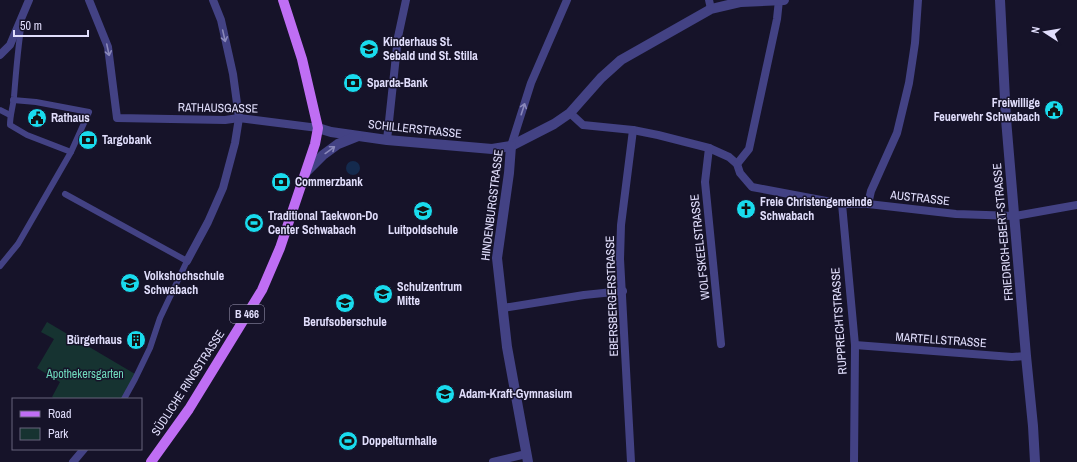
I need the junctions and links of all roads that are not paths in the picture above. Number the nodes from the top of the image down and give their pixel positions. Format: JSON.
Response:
{"nodes":[{"id":1,"x":29,"y":0,"type":"edge"},
{"id":2,"x":90,"y":0,"type":"edge"},
{"id":3,"x":213,"y":0,"type":"edge"},
{"id":4,"x":282,"y":0,"type":"edge"},
{"id":5,"x":406,"y":0,"type":"edge"},
{"id":6,"x":567,"y":0,"type":"edge"},
{"id":7,"x":779,"y":0,"type":"edge"},
{"id":8,"x":784,"y":0,"type":"edge"},
{"id":9,"x":918,"y":0,"type":"edge"},
{"id":10,"x":1000,"y":0,"type":"edge"},
{"id":11,"x":740,"y":1,"type":"edge"},
{"id":12,"x":710,"y":5,"type":"edge"},
{"id":13,"x":24,"y":14,"type":"junction"},
{"id":14,"x":0,"y":55,"type":"edge"},
{"id":15,"x":13,"y":100,"type":"junction"},
{"id":16,"x":0,"y":110,"type":"edge"},
{"id":17,"x":570,"y":113,"type":"junction"},
{"id":18,"x":10,"y":115,"type":"junction"},
{"id":19,"x":239,"y":118,"type":"junction"},
{"id":20,"x":318,"y":128,"type":"junction"},
{"id":21,"x":633,"y":130,"type":"junction"},
{"id":22,"x":358,"y":136,"type":"junction"},
{"id":23,"x":387,"y":140,"type":"junction"},
{"id":24,"x":511,"y":146,"type":"junction"},
{"id":25,"x":709,"y":148,"type":"junction"},
{"id":26,"x":71,"y":152,"type":"junction"},
{"id":27,"x":737,"y":164,"type":"junction"},
{"id":28,"x":306,"y":172,"type":"junction"},
{"id":29,"x":65,"y":194,"type":"dead end"},
{"id":30,"x":842,"y":204,"type":"junction"},
{"id":31,"x":868,"y":204,"type":"junction"},
{"id":32,"x":1077,"y":205,"type":"edge"},
{"id":33,"x":1015,"y":216,"type":"junction"},
{"id":34,"x":187,"y":261,"type":"junction"},
{"id":35,"x":0,"y":266,"type":"edge"},
{"id":36,"x":623,"y":291,"type":"junction"},
{"id":37,"x":503,"y":308,"type":"junction"},
{"id":38,"x":721,"y":344,"type":"dead end"},
{"id":39,"x":855,"y":345,"type":"junction"},
{"id":40,"x":1026,"y":356,"type":"junction"},
{"id":41,"x":125,"y":398,"type":"edge"},
{"id":42,"x":83,"y":450,"type":"edge"},
{"id":43,"x":527,"y":458,"type":"edge"},
{"id":44,"x":73,"y":462,"type":"edge"},
{"id":45,"x":151,"y":462,"type":"edge"},
{"id":46,"x":493,"y":462,"type":"edge"},
{"id":47,"x":631,"y":462,"type":"edge"},
{"id":48,"x":854,"y":462,"type":"edge"},
{"id":49,"x":1035,"y":462,"type":"edge"}],
"edges":[{"from":1,"to":13,"type":"street"},
{"from":2,"to":19,"type":"street","name":"RATHAUSGASSE","one_way":true},
{"from":3,"to":19,"type":"street","one_way":true},
{"from":4,"to":20,"type":"main road","name":"SÜDLICHE RINGSTRASSE","number":"B 466"},
{"from":5,"to":23,"type":"street"},
{"from":24,"to":6,"type":"street","one_way":true},
{"from":7,"to":8,"type":"street","name":"HINDENBURGSTRASSE"},
{"from":7,"to":11,"type":"street","name":"HINDENBURGSTRASSE"},
{"from":7,"to":27,"type":"street"},
{"from":9,"to":31,"type":"street"},
{"from":10,"to":33,"type":"street","name":"FRIEDRICH-EBERT-STRASSE"},
{"from":11,"to":12,"type":"street","name":"HINDENBURGSTRASSE"},
{"from":12,"to":17,"type":"street","name":"HINDENBURGSTRASSE"},
{"from":13,"to":14,"type":"street"},
{"from":13,"to":15,"type":"street"},
{"from":15,"to":18,"type":"street"},
{"from":15,"to":26,"type":"street"},
{"from":16,"to":18,"type":"street"},
{"from":17,"to":21,"type":"street","name":"AUSTRASSE"},
{"from":17,"to":24,"type":"street","name":"HINDENBURGSTRASSE"},
{"from":18,"to":26,"type":"street"},
{"from":19,"to":20,"type":"street","name":"RATHAUSGASSE"},
{"from":19,"to":34,"type":"street"},
{"from":20,"to":22,"type":"street","name":"SCHILLERSTRASSE"},
{"from":20,"to":28,"type":"main road","name":"SÜDLICHE RINGSTRASSE","number":"B 466"},
{"from":21,"to":25,"type":"street","name":"AUSTRASSE"},
{"from":21,"to":36,"type":"street","name":"EBERSBERGERSTRASSE"},
{"from":22,"to":23,"type":"street","name":"SCHILLERSTRASSE"},
{"from":28,"to":22,"type":"street","one_way":true},
{"from":23,"to":24,"type":"street","name":"SCHILLERSTRASSE"},
{"from":24,"to":37,"type":"street","name":"HINDENBURGSTRASSE"},
{"from":25,"to":27,"type":"street","name":"AUSTRASSE"},
{"from":25,"to":38,"type":"street","name":"WOLFSKEELSTRASSE"},
{"from":26,"to":35,"type":"street"},
{"from":27,"to":30,"type":"street","name":"AUSTRASSE"},
{"from":28,"to":45,"type":"main road","name":"SÜDLICHE RINGSTRASSE","number":"B 466"},
{"from":29,"to":34,"type":"street"},
{"from":30,"to":31,"type":"street","name":"AUSTRASSE"},
{"from":30,"to":39,"type":"street","name":"RUPPRECHTSTRASSE"},
{"from":31,"to":33,"type":"street","name":"AUSTRASSE"},
{"from":32,"to":33,"type":"street","name":"AUSTRASSE"},
{"from":33,"to":40,"type":"street","name":"FRIEDRICH-EBERT-STRASSE"},
{"from":34,"to":41,"type":"street"},
{"from":36,"to":37,"type":"street"},
{"from":36,"to":47,"type":"street","name":"EBERSBERGERSTRASSE"},
{"from":37,"to":43,"type":"street","name":"HINDENBURGSTRASSE"},
{"from":39,"to":40,"type":"street","name":"MARTELLSTRASSE"},
{"from":39,"to":48,"type":"street","name":"RUPPRECHTSTRASSE"},
{"from":40,"to":49,"type":"street","name":"FRIEDRICH-EBERT-STRASSE"},
{"from":42,"to":44,"type":"street"},
{"from":43,"to":46,"type":"street"}]}
